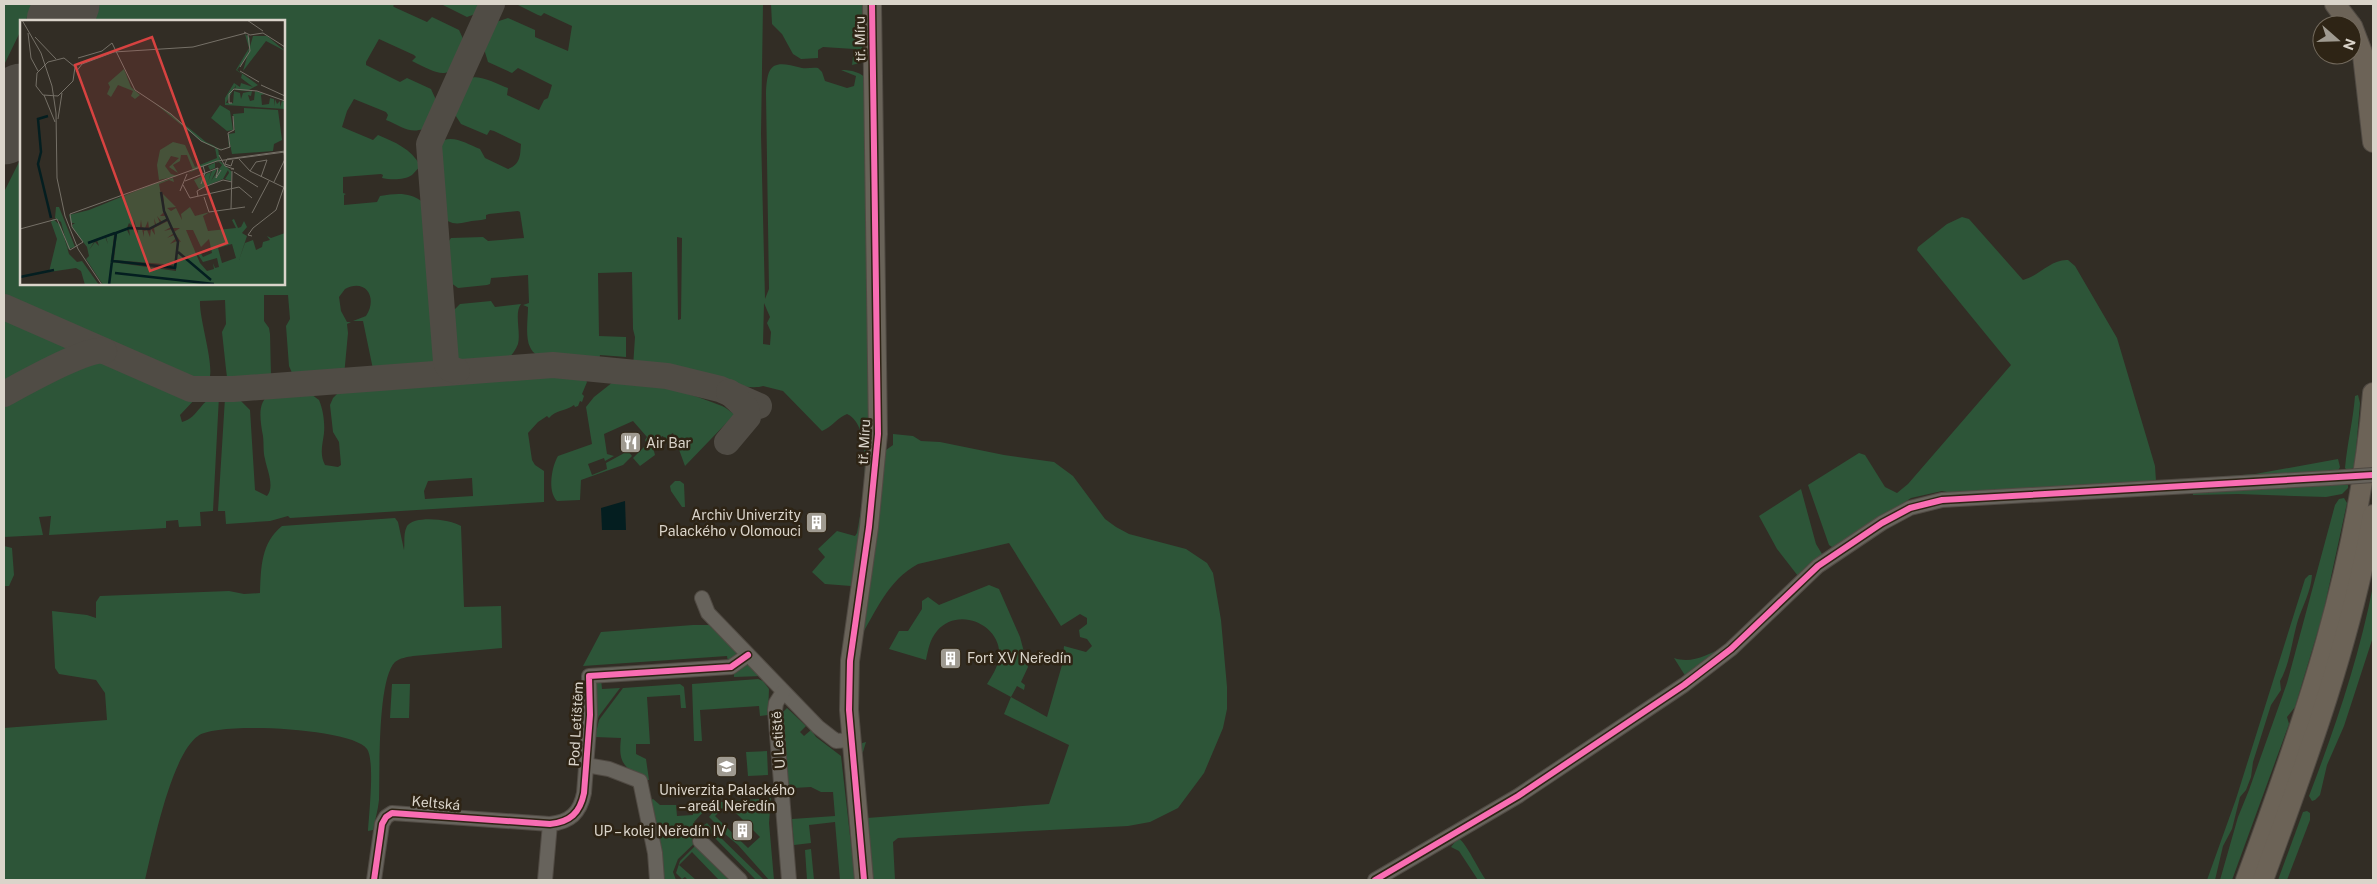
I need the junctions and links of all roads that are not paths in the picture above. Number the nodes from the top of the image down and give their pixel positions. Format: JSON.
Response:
{"nodes":[{"id":1,"x":872,"y":4,"type":"edge"},
{"id":2,"x":2335,"y":4,"type":"edge"},
{"id":3,"x":2344,"y":15,"type":"edge"},
{"id":4,"x":2362,"y":52,"type":"edge"},
{"id":5,"x":2373,"y":142,"type":"edge"},
{"id":6,"x":2373,"y":393,"type":"edge"},
{"id":7,"x":2373,"y":475,"type":"edge"},
{"id":8,"x":2373,"y":515,"type":"edge"},
{"id":9,"x":702,"y":598,"type":"dead end"},
{"id":10,"x":748,"y":655,"type":"junction"},
{"id":11,"x":783,"y":692,"type":"junction"},
{"id":12,"x":850,"y":740,"type":"junction"},
{"id":13,"x":586,"y":764,"type":"junction"},
{"id":14,"x":550,"y":824,"type":"junction"},
{"id":15,"x":700,"y":840,"type":"dead end"},
{"id":16,"x":374,"y":880,"type":"edge"},
{"id":17,"x":545,"y":880,"type":"edge"},
{"id":18,"x":657,"y":880,"type":"edge"},
{"id":19,"x":740,"y":880,"type":"edge"},
{"id":20,"x":789,"y":880,"type":"edge"},
{"id":21,"x":864,"y":880,"type":"edge"},
{"id":22,"x":1375,"y":880,"type":"edge"},
{"id":23,"x":2246,"y":880,"type":"edge"},
{"id":24,"x":2263,"y":880,"type":"edge"}],
"edges":[{"from":1,"to":12,"type":"main road","name":"tř. Míru"},
{"from":2,"to":3,"type":"highway"},
{"from":4,"to":5,"type":"highway"},
{"from":6,"to":23,"type":"highway"},
{"from":7,"to":22,"type":"street","bridge":true},
{"from":8,"to":24,"type":"highway"},
{"from":9,"to":10,"type":"street"},
{"from":10,"to":11,"type":"street"},
{"from":10,"to":13,"type":"street","name":"Pod Letištěm"},
{"from":11,"to":12,"type":"street"},
{"from":11,"to":20,"type":"street","name":"U Letiště"},
{"from":12,"to":21,"type":"main road","name":"tř. Míru"},
{"from":13,"to":14,"type":"street","name":"Pod Letištěm"},
{"from":13,"to":18,"type":"street"},
{"from":14,"to":16,"type":"street","name":"Keltská"},
{"from":14,"to":17,"type":"street"},
{"from":15,"to":19,"type":"street"}]}
